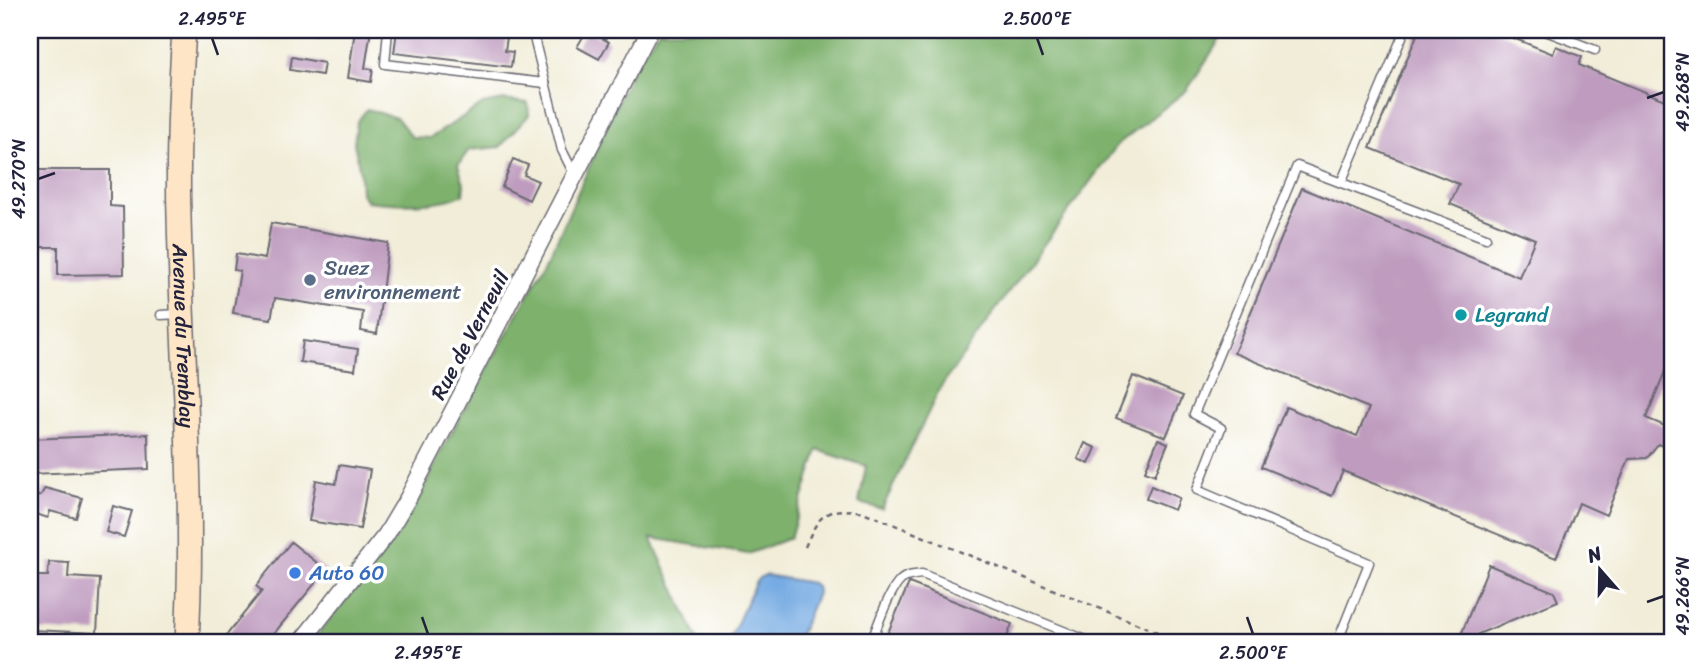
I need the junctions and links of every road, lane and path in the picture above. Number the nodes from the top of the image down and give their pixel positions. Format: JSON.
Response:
{"nodes":[{"id":1,"x":184,"y":30,"type":"edge"},
{"id":2,"x":300,"y":30,"type":"edge"},
{"id":3,"x":314,"y":30,"type":"edge"},
{"id":4,"x":388,"y":30,"type":"edge"},
{"id":5,"x":532,"y":30,"type":"edge"},
{"id":6,"x":650,"y":30,"type":"edge"},
{"id":7,"x":1405,"y":30,"type":"edge"},
{"id":8,"x":1544,"y":30,"type":"edge"},
{"id":9,"x":1595,"y":50,"type":"dead end"},
{"id":10,"x":545,"y":83,"type":"junction"},
{"id":11,"x":576,"y":177,"type":"junction"},
{"id":12,"x":1341,"y":183,"type":"junction"},
{"id":13,"x":1486,"y":238,"type":"dead end"},
{"id":14,"x":805,"y":547,"type":"dead end"},
{"id":15,"x":187,"y":642,"type":"edge"},
{"id":16,"x":301,"y":642,"type":"edge"},
{"id":17,"x":871,"y":642,"type":"edge"},
{"id":18,"x":1091,"y":642,"type":"edge"},
{"id":19,"x":1182,"y":642,"type":"edge"},
{"id":20,"x":1340,"y":642,"type":"edge"}],
"edges":[{"from":1,"to":15,"type":"main road","name":"Avenue du Tremblay"},
{"from":2,"to":3,"type":"lane"},
{"from":4,"to":10,"type":"lane"},
{"from":5,"to":10,"type":"lane"},
{"from":6,"to":11,"type":"street","name":"Rue de Verneuil"},
{"from":7,"to":12,"type":"lane"},
{"from":8,"to":9,"type":"lane"},
{"from":10,"to":11,"type":"lane"},
{"from":11,"to":16,"type":"street","name":"Rue de Verneuil"},
{"from":12,"to":13,"type":"lane"},
{"from":12,"to":20,"type":"lane"},
{"from":14,"to":19,"type":"path"},
{"from":17,"to":18,"type":"lane"}]}
